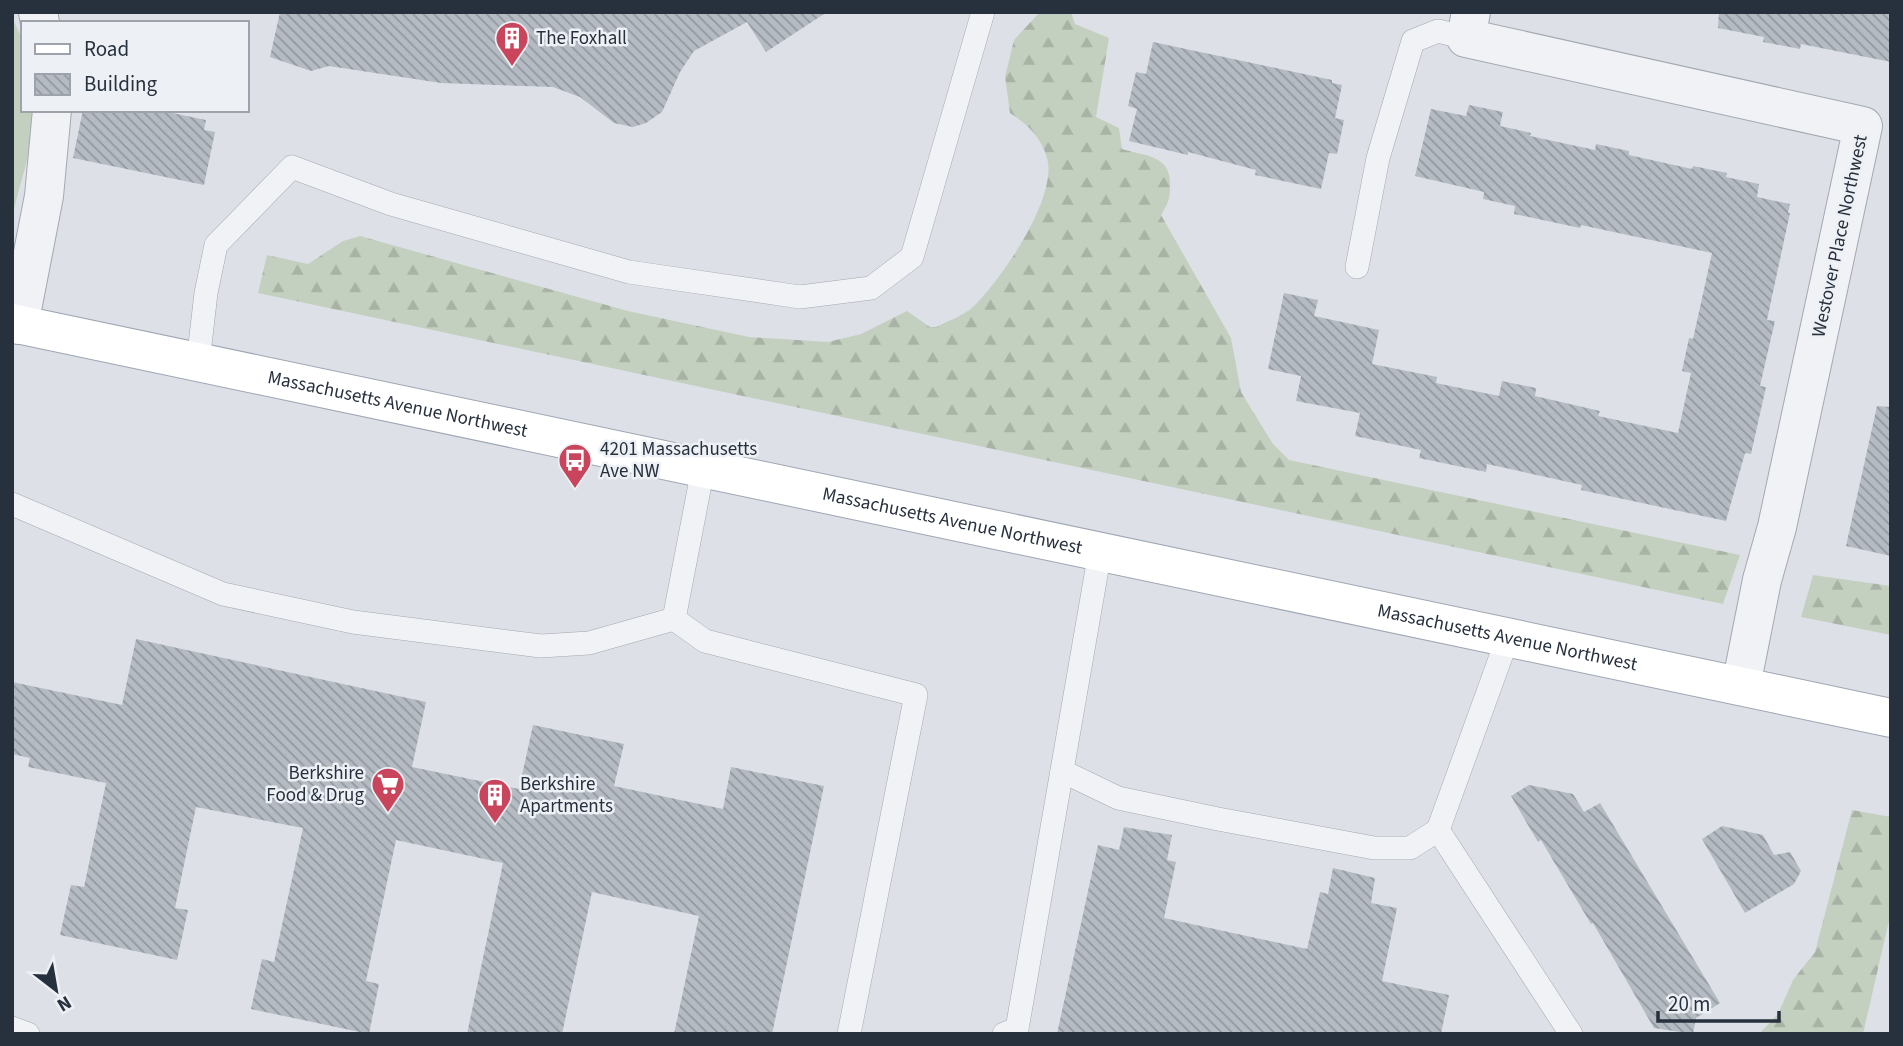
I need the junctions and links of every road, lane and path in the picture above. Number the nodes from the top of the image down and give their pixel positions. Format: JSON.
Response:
{"nodes":[{"id":1,"x":983,"y":12,"type":"edge"},
{"id":2,"x":1469,"y":25,"type":"edge"},
{"id":3,"x":52,"y":112,"type":"edge"},
{"id":4,"x":1357,"y":267,"type":"dead end"},
{"id":5,"x":16,"y":324,"type":"edge"},
{"id":6,"x":198,"y":362,"type":"junction"},
{"id":7,"x":703,"y":468,"type":"junction"},
{"id":8,"x":12,"y":504,"type":"edge"},
{"id":9,"x":1100,"y":552,"type":"junction"},
{"id":10,"x":674,"y":619,"type":"junction"},
{"id":11,"x":1508,"y":637,"type":"junction"},
{"id":12,"x":1741,"y":686,"type":"junction"},
{"id":13,"x":1891,"y":718,"type":"edge"},
{"id":14,"x":1062,"y":771,"type":"junction"},
{"id":15,"x":1438,"y":830,"type":"junction"},
{"id":16,"x":12,"y":1028,"type":"edge"},
{"id":17,"x":28,"y":1034,"type":"edge"},
{"id":18,"x":849,"y":1034,"type":"edge"},
{"id":19,"x":1004,"y":1034,"type":"edge"},
{"id":20,"x":1571,"y":1034,"type":"edge"}],
"edges":[{"from":1,"to":6,"type":"lane"},
{"from":2,"to":4,"type":"lane"},
{"from":2,"to":12,"type":"street","name":"Westover Place Northwest"},
{"from":3,"to":5,"type":"street"},
{"from":5,"to":6,"type":"main road","name":"Massachusetts Avenue Northwest"},
{"from":6,"to":7,"type":"main road","name":"Massachusetts Avenue Northwest"},
{"from":7,"to":9,"type":"main road","name":"Massachusetts Avenue Northwest"},
{"from":7,"to":10,"type":"lane"},
{"from":8,"to":10,"type":"lane"},
{"from":9,"to":11,"type":"main road","name":"Massachusetts Avenue Northwest"},
{"from":9,"to":14,"type":"lane"},
{"from":10,"to":18,"type":"lane"},
{"from":11,"to":12,"type":"main road","name":"Massachusetts Avenue Northwest"},
{"from":11,"to":15,"type":"lane"},
{"from":12,"to":13,"type":"main road","name":"Massachusetts Avenue Northwest"},
{"from":14,"to":15,"type":"lane"},
{"from":14,"to":19,"type":"lane"},
{"from":15,"to":20,"type":"lane"},
{"from":16,"to":17,"type":"lane"}]}
